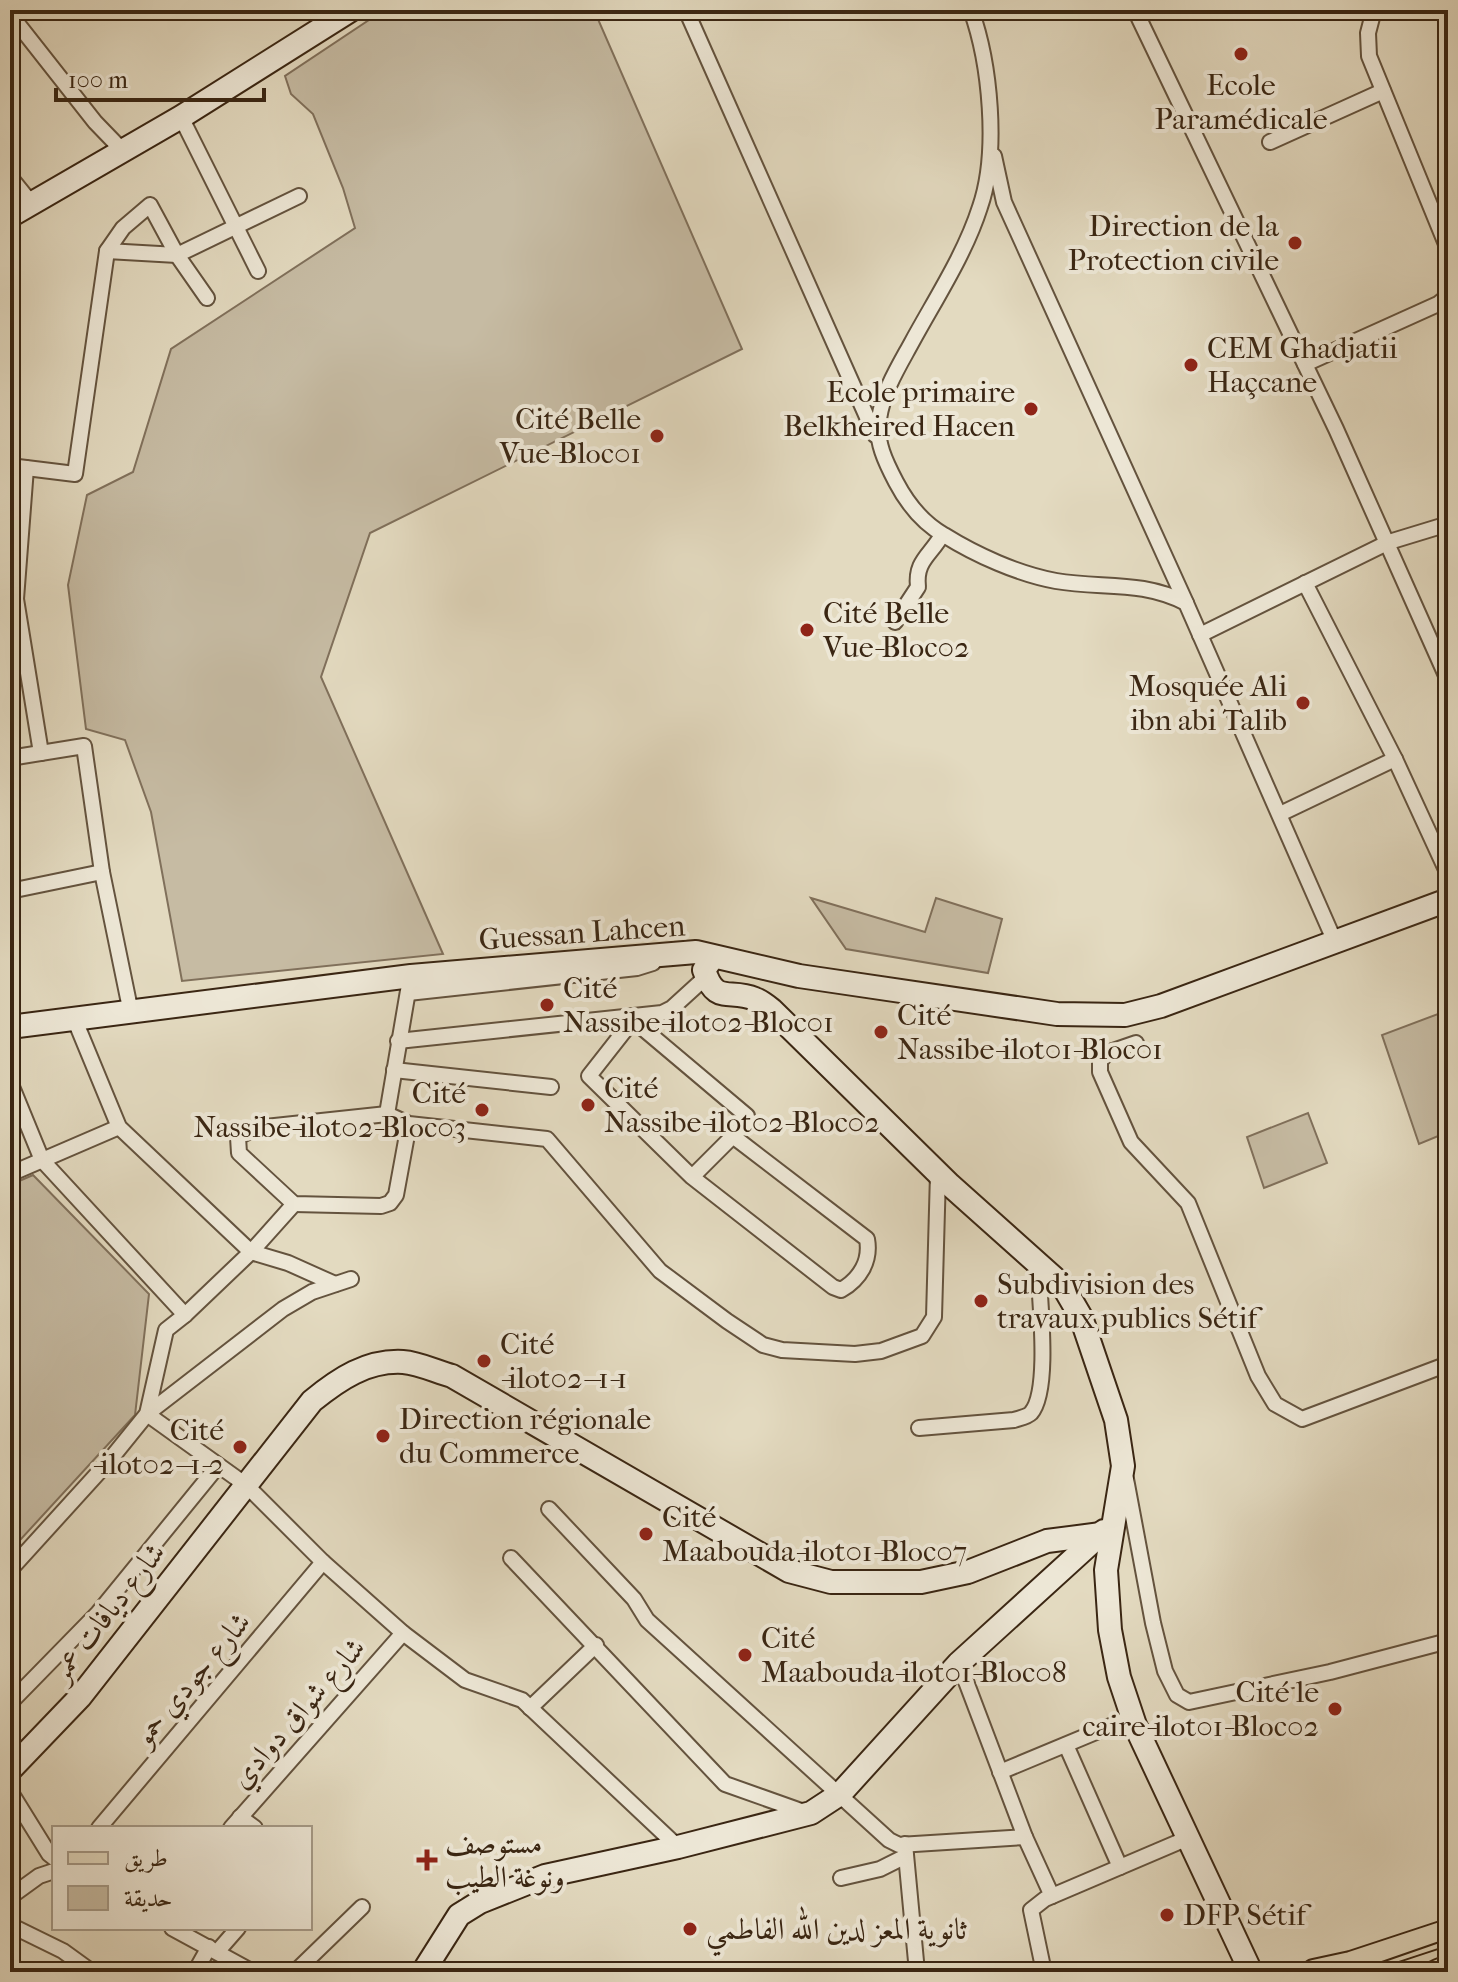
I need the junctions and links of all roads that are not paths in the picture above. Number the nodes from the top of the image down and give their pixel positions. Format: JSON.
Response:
{"nodes":[{"id":1,"x":351,"y":10,"type":"edge"},
{"id":2,"x":686,"y":10,"type":"edge"},
{"id":3,"x":971,"y":10,"type":"edge"},
{"id":4,"x":1135,"y":10,"type":"edge"},
{"id":5,"x":1374,"y":10,"type":"edge"},
{"id":6,"x":10,"y":14,"type":"edge"},
{"id":7,"x":1383,"y":91,"type":"junction"},
{"id":8,"x":181,"y":117,"type":"junction"},
{"id":9,"x":1270,"y":142,"type":"dead end"},
{"id":10,"x":991,"y":144,"type":"junction"},
{"id":11,"x":123,"y":151,"type":"junction"},
{"id":12,"x":10,"y":177,"type":"edge"},
{"id":13,"x":299,"y":196,"type":"dead end"},
{"id":14,"x":16,"y":216,"type":"edge"},
{"id":15,"x":236,"y":227,"type":"junction"},
{"id":16,"x":1448,"y":249,"type":"edge"},
{"id":17,"x":107,"y":251,"type":"junction"},
{"id":18,"x":177,"y":255,"type":"junction"},
{"id":19,"x":258,"y":271,"type":"dead end"},
{"id":20,"x":1448,"y":296,"type":"edge"},
{"id":21,"x":207,"y":298,"type":"dead end"},
{"id":22,"x":1305,"y":364,"type":"junction"},
{"id":23,"x":879,"y":442,"type":"junction"},
{"id":24,"x":10,"y":466,"type":"edge"},
{"id":25,"x":26,"y":468,"type":"junction"},
{"id":26,"x":1448,"y":524,"type":"edge"},
{"id":27,"x":942,"y":535,"type":"junction"},
{"id":28,"x":1389,"y":542,"type":"junction"},
{"id":29,"x":1305,"y":583,"type":"junction"},
{"id":30,"x":1186,"y":603,"type":"junction"},
{"id":31,"x":895,"y":622,"type":"dead end"},
{"id":32,"x":1200,"y":635,"type":"junction"},
{"id":33,"x":1448,"y":680,"type":"edge"},
{"id":34,"x":41,"y":753,"type":"junction"},
{"id":35,"x":10,"y":758,"type":"edge"},
{"id":36,"x":1395,"y":759,"type":"junction"},
{"id":37,"x":1280,"y":814,"type":"junction"},
{"id":38,"x":102,"y":872,"type":"junction"},
{"id":39,"x":1448,"y":874,"type":"edge"},
{"id":40,"x":10,"y":891,"type":"edge"},
{"id":41,"x":1448,"y":900,"type":"edge"},
{"id":42,"x":1335,"y":942,"type":"junction"},
{"id":43,"x":709,"y":967,"type":"junction"},
{"id":44,"x":409,"y":984,"type":"junction"},
{"id":45,"x":131,"y":1013,"type":"junction"},
{"id":46,"x":74,"y":1018,"type":"junction"},
{"id":47,"x":634,"y":1018,"type":"junction"},
{"id":48,"x":10,"y":1027,"type":"edge"},
{"id":49,"x":398,"y":1041,"type":"junction"},
{"id":50,"x":1136,"y":1043,"type":"dead end"},
{"id":51,"x":394,"y":1070,"type":"junction"},
{"id":52,"x":10,"y":1082,"type":"edge"},
{"id":53,"x":551,"y":1087,"type":"dead end"},
{"id":54,"x":387,"y":1114,"type":"junction"},
{"id":55,"x":409,"y":1124,"type":"junction"},
{"id":56,"x":119,"y":1127,"type":"junction"},
{"id":57,"x":734,"y":1137,"type":"junction"},
{"id":58,"x":42,"y":1160,"type":"junction"},
{"id":59,"x":10,"y":1174,"type":"edge"},
{"id":60,"x":938,"y":1174,"type":"junction"},
{"id":61,"x":692,"y":1177,"type":"junction"},
{"id":62,"x":294,"y":1204,"type":"junction"},
{"id":63,"x":251,"y":1252,"type":"junction"},
{"id":64,"x":1038,"y":1263,"type":"junction"},
{"id":65,"x":351,"y":1279,"type":"dead end"},
{"id":66,"x":335,"y":1284,"type":"junction"},
{"id":67,"x":185,"y":1315,"type":"junction"},
{"id":68,"x":1448,"y":1364,"type":"edge"},
{"id":69,"x":147,"y":1414,"type":"junction"},
{"id":70,"x":919,"y":1428,"type":"dead end"},
{"id":71,"x":1123,"y":1466,"type":"junction"},
{"id":72,"x":217,"y":1467,"type":"junction"},
{"id":73,"x":246,"y":1485,"type":"junction"},
{"id":74,"x":549,"y":1509,"type":"dead end"},
{"id":75,"x":1108,"y":1527,"type":"junction"},
{"id":76,"x":511,"y":1558,"type":"dead end"},
{"id":77,"x":323,"y":1562,"type":"junction"},
{"id":78,"x":10,"y":1570,"type":"edge"},
{"id":79,"x":403,"y":1633,"type":"junction"},
{"id":80,"x":1448,"y":1641,"type":"edge"},
{"id":81,"x":596,"y":1645,"type":"junction"},
{"id":82,"x":959,"y":1663,"type":"junction"},
{"id":83,"x":10,"y":1703,"type":"edge"},
{"id":84,"x":530,"y":1708,"type":"junction"},
{"id":85,"x":1132,"y":1717,"type":"junction"},
{"id":86,"x":1066,"y":1745,"type":"junction"},
{"id":87,"x":10,"y":1770,"type":"edge"},
{"id":88,"x":1000,"y":1772,"type":"junction"},
{"id":89,"x":10,"y":1791,"type":"edge"},
{"id":90,"x":840,"y":1794,"type":"junction"},
{"id":91,"x":811,"y":1813,"type":"junction"},
{"id":92,"x":236,"y":1823,"type":"edge"},
{"id":93,"x":101,"y":1826,"type":"edge"},
{"id":94,"x":1025,"y":1837,"type":"junction"},
{"id":95,"x":1188,"y":1838,"type":"junction"},
{"id":96,"x":678,"y":1847,"type":"junction"},
{"id":97,"x":906,"y":1850,"type":"junction"},
{"id":98,"x":52,"y":1856,"type":"edge"},
{"id":99,"x":1120,"y":1867,"type":"junction"},
{"id":100,"x":52,"y":1872,"type":"edge"},
{"id":101,"x":841,"y":1878,"type":"dead end"},
{"id":102,"x":1052,"y":1896,"type":"junction"},
{"id":103,"x":10,"y":1897,"type":"edge"},
{"id":104,"x":362,"y":1907,"type":"dead end"},
{"id":105,"x":10,"y":1925,"type":"edge"},
{"id":106,"x":176,"y":1930,"type":"edge"},
{"id":107,"x":236,"y":1930,"type":"edge"},
{"id":108,"x":1448,"y":1932,"type":"edge"},
{"id":109,"x":213,"y":1949,"type":"junction"},
{"id":110,"x":1448,"y":1968,"type":"edge"},
{"id":111,"x":92,"y":1972,"type":"edge"},
{"id":112,"x":195,"y":1972,"type":"edge"},
{"id":113,"x":253,"y":1972,"type":"edge"},
{"id":114,"x":295,"y":1972,"type":"edge"},
{"id":115,"x":423,"y":1972,"type":"edge"},
{"id":116,"x":917,"y":1972,"type":"edge"},
{"id":117,"x":1044,"y":1972,"type":"edge"},
{"id":118,"x":1251,"y":1972,"type":"edge"},
{"id":119,"x":1314,"y":1972,"type":"edge"},
{"id":120,"x":1438,"y":1972,"type":"edge"}],
"edges":[{"from":1,"to":8,"type":"street"},
{"from":2,"to":23,"type":"street"},
{"from":3,"to":10,"type":"street"},
{"from":4,"to":22,"type":"street"},
{"from":5,"to":7,"type":"street"},
{"from":6,"to":11,"type":"street"},
{"from":7,"to":9,"type":"street"},
{"from":7,"to":16,"type":"street"},
{"from":8,"to":11,"type":"street"},
{"from":8,"to":15,"type":"street"},
{"from":10,"to":23,"type":"street"},
{"from":10,"to":30,"type":"street"},
{"from":11,"to":14,"type":"street"},
{"from":12,"to":14,"type":"street"},
{"from":13,"to":15,"type":"street"},
{"from":15,"to":18,"type":"street"},
{"from":15,"to":19,"type":"street"},
{"from":17,"to":18,"type":"street"},
{"from":17,"to":18,"type":"street"},
{"from":17,"to":25,"type":"street"},
{"from":18,"to":21,"type":"street"},
{"from":20,"to":22,"type":"street"},
{"from":22,"to":28,"type":"street"},
{"from":23,"to":27,"type":"street"},
{"from":24,"to":25,"type":"street"},
{"from":25,"to":34,"type":"street"},
{"from":26,"to":28,"type":"street"},
{"from":27,"to":30,"type":"street"},
{"from":27,"to":31,"type":"street"},
{"from":28,"to":29,"type":"street"},
{"from":28,"to":33,"type":"street"},
{"from":29,"to":32,"type":"street"},
{"from":29,"to":36,"type":"street"},
{"from":30,"to":32,"type":"street"},
{"from":32,"to":37,"type":"street"},
{"from":34,"to":35,"type":"street"},
{"from":34,"to":38,"type":"street"},
{"from":36,"to":37,"type":"street"},
{"from":36,"to":39,"type":"street"},
{"from":37,"to":42,"type":"street"},
{"from":38,"to":40,"type":"street"},
{"from":38,"to":45,"type":"street"},
{"from":41,"to":42,"type":"street","name":"Guessan Lahcen"},
{"from":42,"to":43,"type":"street","name":"Guessan Lahcen"},
{"from":43,"to":44,"type":"street","name":"Guessan Lahcen"},
{"from":43,"to":47,"type":"street"},
{"from":43,"to":60,"type":"street"},
{"from":44,"to":45,"type":"street","name":"Guessan Lahcen"},
{"from":44,"to":49,"type":"street"},
{"from":45,"to":46,"type":"street","name":"Guessan Lahcen"},
{"from":46,"to":48,"type":"street","name":"Guessan Lahcen"},
{"from":46,"to":56,"type":"street"},
{"from":47,"to":49,"type":"street"},
{"from":47,"to":57,"type":"street"},
{"from":47,"to":61,"type":"street"},
{"from":49,"to":51,"type":"street"},
{"from":50,"to":68,"type":"street"},
{"from":51,"to":53,"type":"street"},
{"from":51,"to":54,"type":"street"},
{"from":52,"to":58,"type":"street"},
{"from":54,"to":55,"type":"street"},
{"from":54,"to":62,"type":"street"},
{"from":55,"to":60,"type":"street"},
{"from":55,"to":62,"type":"street"},
{"from":56,"to":58,"type":"street"},
{"from":56,"to":63,"type":"street"},
{"from":57,"to":61,"type":"street"},
{"from":57,"to":61,"type":"street"},
{"from":58,"to":59,"type":"street"},
{"from":58,"to":67,"type":"street"},
{"from":60,"to":64,"type":"street"},
{"from":62,"to":63,"type":"street"},
{"from":63,"to":66,"type":"street"},
{"from":63,"to":67,"type":"street"},
{"from":64,"to":70,"type":"street"},
{"from":64,"to":71,"type":"street"},
{"from":65,"to":66,"type":"street"},
{"from":66,"to":69,"type":"street"},
{"from":67,"to":69,"type":"street"},
{"from":69,"to":72,"type":"street"},
{"from":69,"to":78,"type":"street"},
{"from":71,"to":75,"type":"street"},
{"from":71,"to":80,"type":"street"},
{"from":72,"to":73,"type":"street"},
{"from":72,"to":83,"type":"street"},
{"from":73,"to":75,"type":"street","name":"شارع ديافات عمر"},
{"from":73,"to":77,"type":"street"},
{"from":73,"to":87,"type":"street","name":"شارع ديافات عمر"},
{"from":74,"to":90,"type":"street"},
{"from":75,"to":82,"type":"street"},
{"from":75,"to":85,"type":"street"},
{"from":76,"to":81,"type":"street"},
{"from":77,"to":79,"type":"street"},
{"from":77,"to":93,"type":"street","name":"شارع جودي حمو"},
{"from":79,"to":84,"type":"street"},
{"from":79,"to":92,"type":"street","name":"شارع شواق دوادي"},
{"from":81,"to":84,"type":"street"},
{"from":81,"to":91,"type":"street"},
{"from":82,"to":88,"type":"street"},
{"from":82,"to":90,"type":"street"},
{"from":84,"to":96,"type":"street"},
{"from":85,"to":86,"type":"street"},
{"from":85,"to":95,"type":"street"},
{"from":86,"to":88,"type":"street"},
{"from":86,"to":99,"type":"street"},
{"from":88,"to":94,"type":"street"},
{"from":89,"to":98,"type":"street"},
{"from":90,"to":91,"type":"street"},
{"from":90,"to":97,"type":"street"},
{"from":91,"to":96,"type":"street"},
{"from":94,"to":97,"type":"street"},
{"from":94,"to":102,"type":"street"},
{"from":95,"to":99,"type":"street"},
{"from":95,"to":118,"type":"street"},
{"from":96,"to":115,"type":"street"},
{"from":97,"to":101,"type":"street"},
{"from":97,"to":116,"type":"street"},
{"from":99,"to":102,"type":"street"},
{"from":100,"to":103,"type":"street"},
{"from":102,"to":117,"type":"street"},
{"from":104,"to":114,"type":"street"},
{"from":105,"to":111,"type":"street"},
{"from":106,"to":109,"type":"street"},
{"from":107,"to":109,"type":"street"},
{"from":108,"to":119,"type":"main road"},
{"from":109,"to":112,"type":"street"},
{"from":109,"to":113,"type":"street"},
{"from":110,"to":120,"type":"main road"}]}
